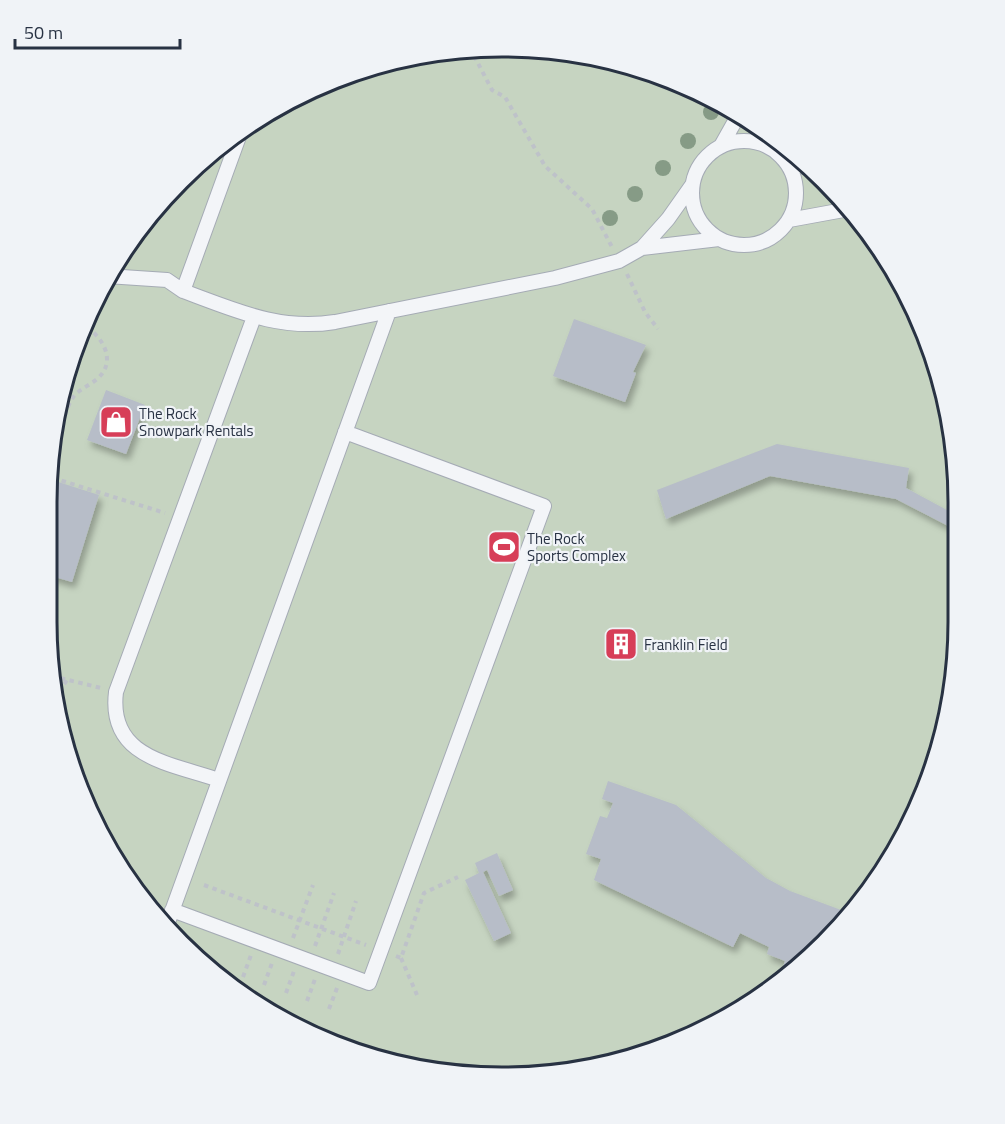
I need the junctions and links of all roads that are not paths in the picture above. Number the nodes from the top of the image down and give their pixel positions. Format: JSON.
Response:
{"nodes":[{"id":1,"x":734,"y":123,"type":"edge"},
{"id":2,"x":236,"y":146,"type":"edge"},
{"id":3,"x":721,"y":146,"type":"junction"},
{"id":4,"x":777,"y":152,"type":"edge"},
{"id":5,"x":779,"y":155,"type":"junction"},
{"id":6,"x":783,"y":157,"type":"edge"},
{"id":7,"x":692,"y":185,"type":"junction"},
{"id":8,"x":839,"y":211,"type":"edge"},
{"id":9,"x":789,"y":220,"type":"junction"},
{"id":10,"x":719,"y":239,"type":"junction"},
{"id":11,"x":642,"y":248,"type":"junction"},
{"id":12,"x":119,"y":277,"type":"edge"},
{"id":13,"x":183,"y":291,"type":"junction"},
{"id":14,"x":389,"y":311,"type":"junction"},
{"id":15,"x":254,"y":317,"type":"junction"},
{"id":16,"x":345,"y":432,"type":"junction"},
{"id":17,"x":219,"y":780,"type":"junction"},
{"id":18,"x":172,"y":910,"type":"junction"},
{"id":19,"x":170,"y":917,"type":"edge"}],
"edges":[{"from":1,"to":3,"type":"lane"},
{"from":2,"to":13,"type":"lane"},
{"from":3,"to":5,"type":"lane"},
{"from":3,"to":7,"type":"lane"},
{"from":4,"to":5,"type":"lane"},
{"from":5,"to":6,"type":"lane"},
{"from":5,"to":9,"type":"lane"},
{"from":7,"to":10,"type":"lane"},
{"from":7,"to":11,"type":"lane"},
{"from":8,"to":9,"type":"lane"},
{"from":9,"to":10,"type":"lane"},
{"from":10,"to":11,"type":"lane"},
{"from":11,"to":14,"type":"lane"},
{"from":12,"to":13,"type":"lane"},
{"from":13,"to":15,"type":"lane"},
{"from":14,"to":15,"type":"lane"},
{"from":14,"to":16,"type":"lane"},
{"from":15,"to":17,"type":"lane"},
{"from":16,"to":17,"type":"lane"},
{"from":16,"to":18,"type":"lane"},
{"from":17,"to":18,"type":"lane"},
{"from":18,"to":19,"type":"lane"}]}
